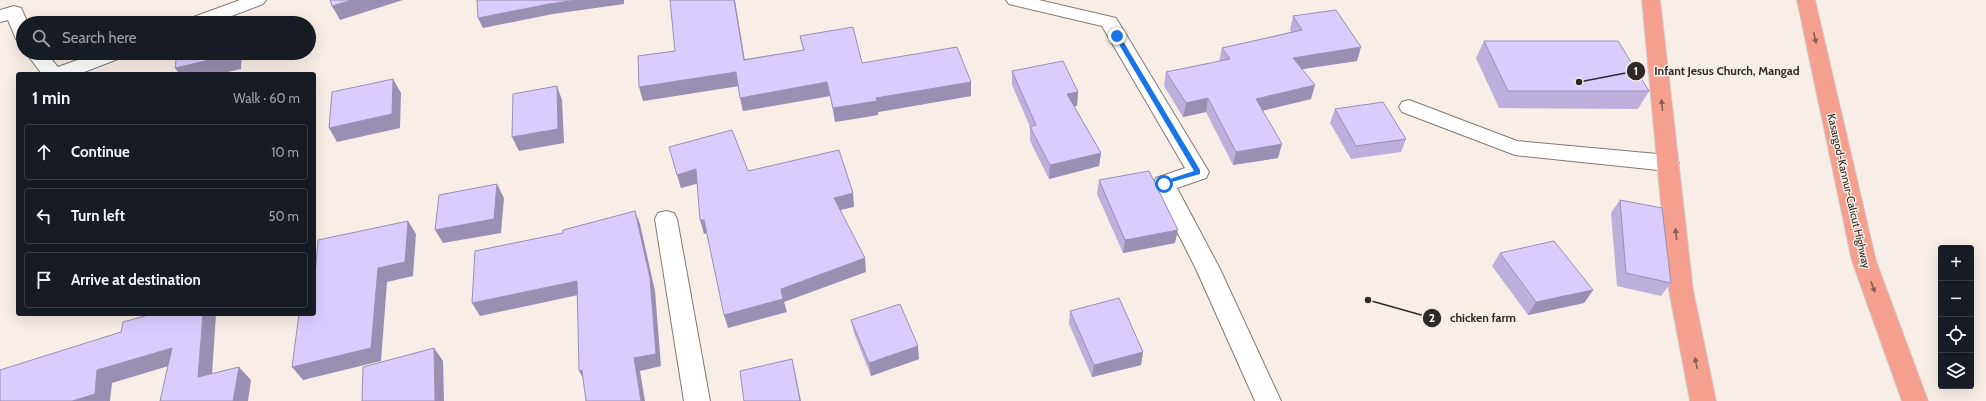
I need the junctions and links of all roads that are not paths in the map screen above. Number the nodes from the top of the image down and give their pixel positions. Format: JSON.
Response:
{"nodes":[{"id":1,"x":257,"y":0,"type":"edge"},
{"id":2,"x":1016,"y":0,"type":"edge"},
{"id":3,"x":1651,"y":0,"type":"edge"},
{"id":4,"x":1806,"y":0,"type":"edge"},
{"id":5,"x":0,"y":16,"type":"edge"},
{"id":6,"x":215,"y":16,"type":"edge"},
{"id":7,"x":16,"y":17,"type":"edge"},
{"id":8,"x":42,"y":60,"type":"edge"},
{"id":9,"x":97,"y":60,"type":"edge"},
{"id":10,"x":51,"y":72,"type":"edge"},
{"id":11,"x":65,"y":72,"type":"edge"},
{"id":12,"x":1409,"y":107,"type":"dead end"},
{"id":13,"x":1668,"y":163,"type":"junction"},
{"id":14,"x":666,"y":219,"type":"dead end"},
{"id":15,"x":696,"y":401,"type":"edge"},
{"id":16,"x":1268,"y":401,"type":"edge"},
{"id":17,"x":1703,"y":401,"type":"edge"},
{"id":18,"x":1915,"y":401,"type":"edge"}],
"edges":[{"from":1,"to":6,"type":"street"},
{"from":2,"to":16,"type":"street"},
{"from":13,"to":3,"type":"highway","one_way":true},
{"from":4,"to":18,"type":"highway","name":"Kasargod-Kannur-Calicut Highway","one_way":true},
{"from":5,"to":7,"type":"street"},
{"from":8,"to":10,"type":"street"},
{"from":9,"to":11,"type":"street"},
{"from":12,"to":13,"type":"street"},
{"from":17,"to":13,"type":"highway","one_way":true},
{"from":14,"to":15,"type":"street"}]}
